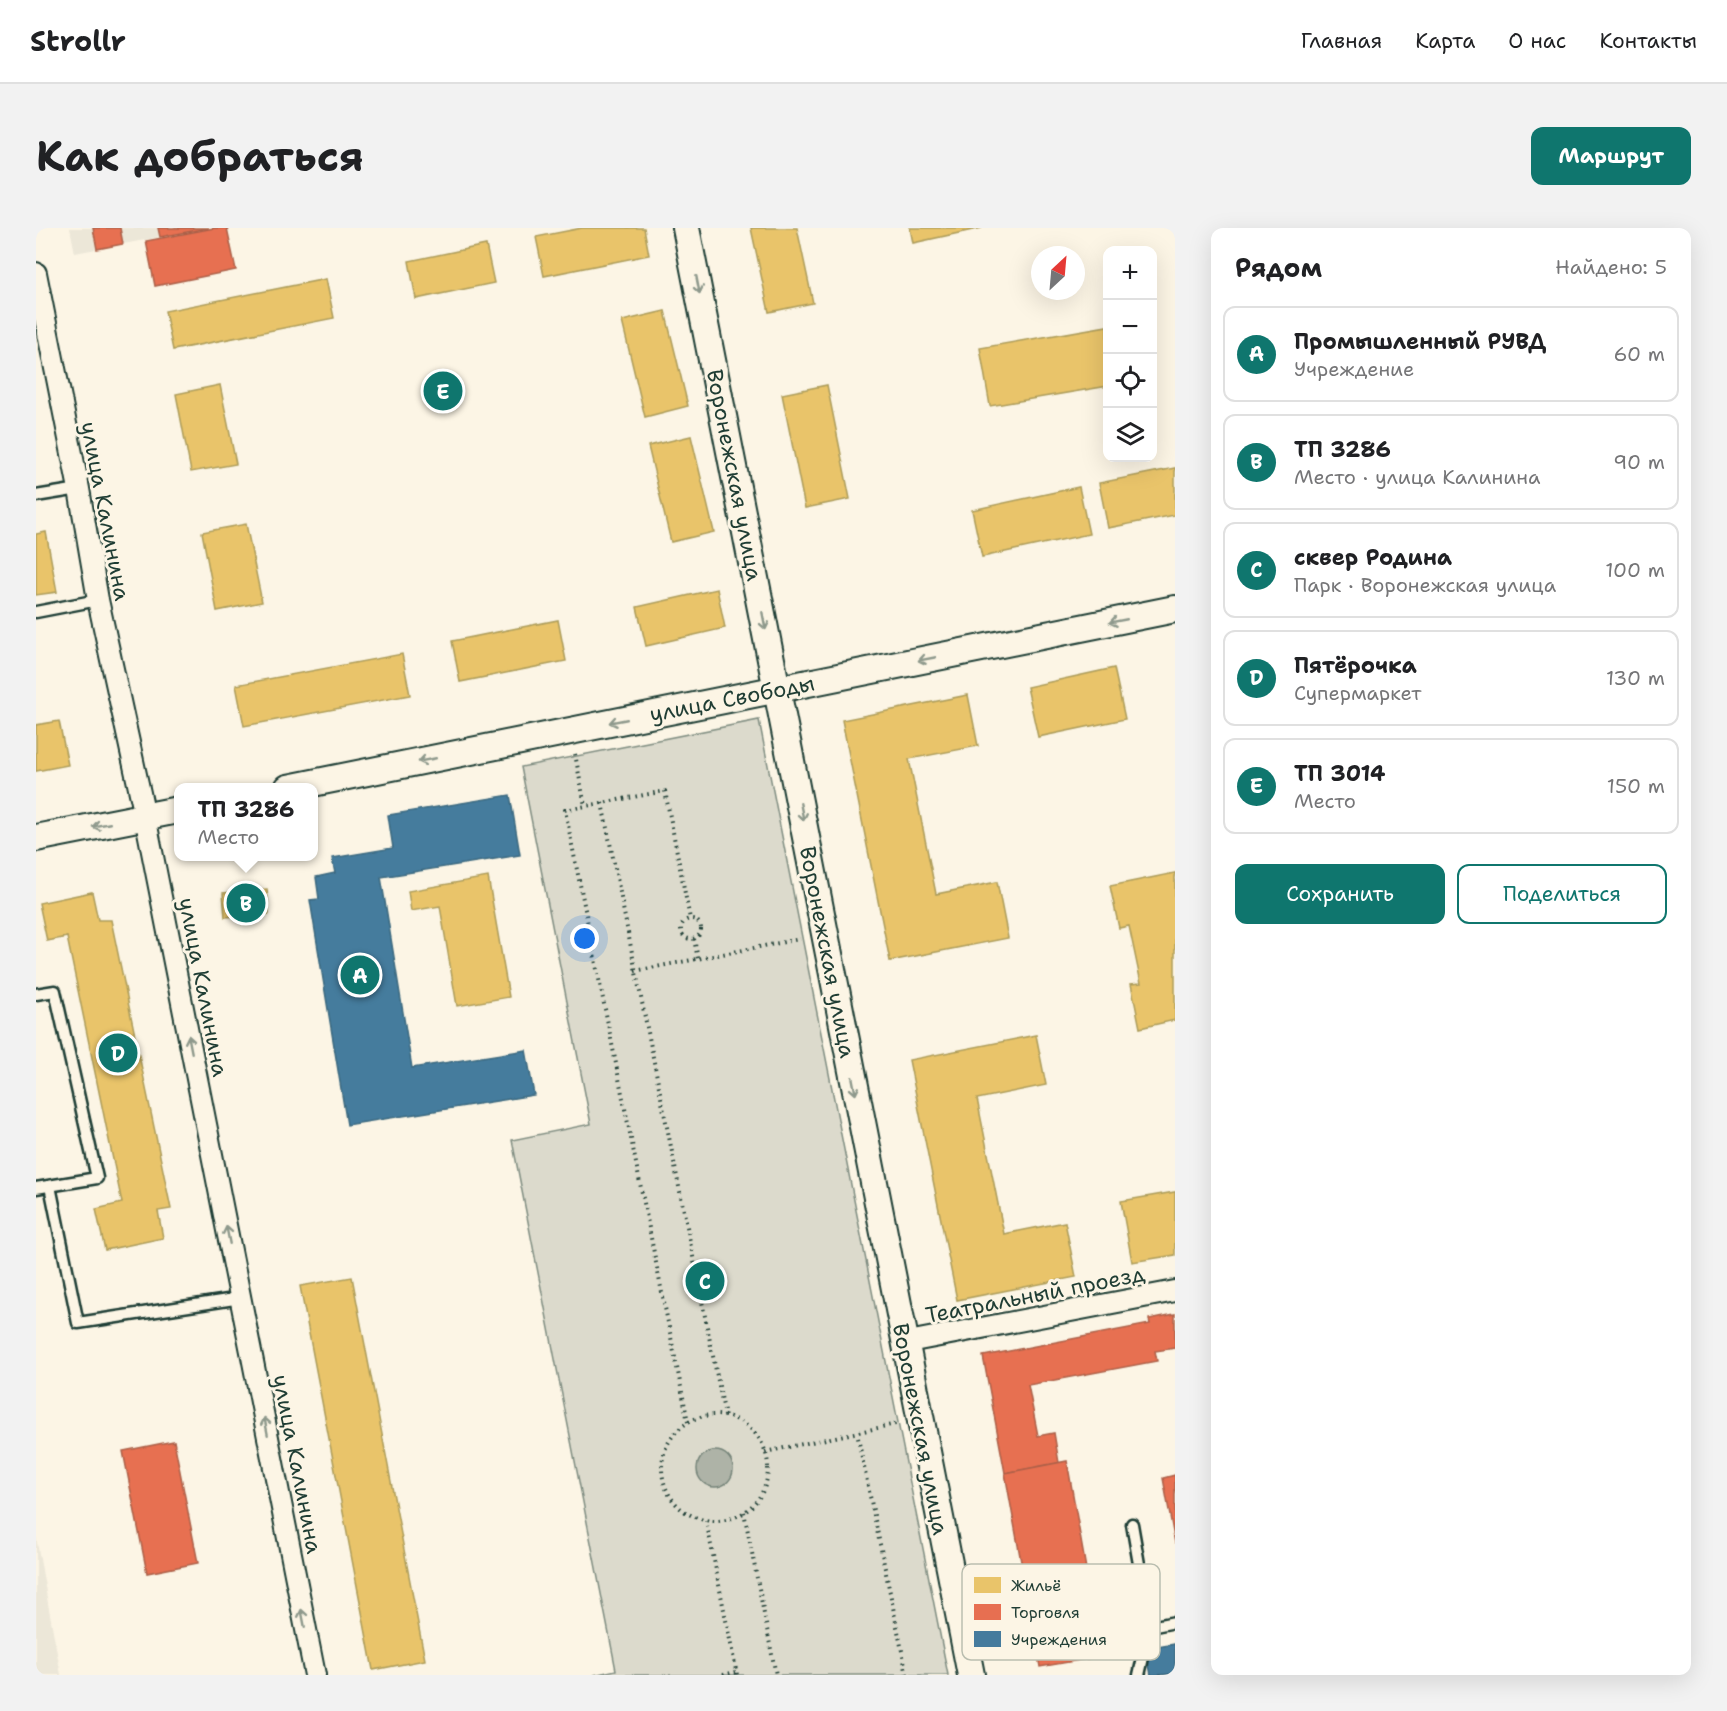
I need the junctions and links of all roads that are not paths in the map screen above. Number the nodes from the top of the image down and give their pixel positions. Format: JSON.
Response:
{"nodes":[{"id":1,"x":686,"y":228,"type":"edge"},
{"id":2,"x":36,"y":273,"type":"edge"},
{"id":3,"x":79,"y":489,"type":"junction"},
{"id":4,"x":36,"y":496,"type":"edge"},
{"id":5,"x":98,"y":600,"type":"junction"},
{"id":6,"x":1175,"y":609,"type":"edge"},
{"id":7,"x":36,"y":612,"type":"edge"},
{"id":8,"x":778,"y":689,"type":"junction"},
{"id":9,"x":313,"y":783,"type":"edge"},
{"id":10,"x":174,"y":811,"type":"edge"},
{"id":11,"x":145,"y":816,"type":"junction"},
{"id":12,"x":36,"y":838,"type":"edge"},
{"id":13,"x":36,"y":994,"type":"edge"},
{"id":14,"x":50,"y":1186,"type":"junction"},
{"id":15,"x":36,"y":1188,"type":"edge"},
{"id":16,"x":1175,"y":1291,"type":"edge"},
{"id":17,"x":241,"y":1298,"type":"junction"},
{"id":18,"x":903,"y":1343,"type":"junction"},
{"id":19,"x":1132,"y":1524,"type":"dead end"},
{"id":20,"x":1139,"y":1564,"type":"edge"},
{"id":21,"x":1175,"y":1622,"type":"edge"},
{"id":22,"x":1160,"y":1625,"type":"edge"},
{"id":23,"x":962,"y":1631,"type":"edge"},
{"id":24,"x":968,"y":1660,"type":"edge"},
{"id":25,"x":1142,"y":1660,"type":"edge"},
{"id":26,"x":315,"y":1675,"type":"edge"},
{"id":27,"x":971,"y":1675,"type":"edge"},
{"id":28,"x":1139,"y":1675,"type":"edge"}],
"edges":[{"from":1,"to":8,"type":"street","name":"Воронежская улица","one_way":true},
{"from":2,"to":3,"type":"street","name":"улица Калинина"},
{"from":3,"to":4,"type":"lane"},
{"from":3,"to":5,"type":"street","name":"улица Калинина"},
{"from":5,"to":7,"type":"lane"},
{"from":5,"to":11,"type":"street","name":"улица Калинина"},
{"from":6,"to":8,"type":"street","name":"улица Свободы","one_way":true},
{"from":8,"to":9,"type":"street","name":"улица Свободы","one_way":true},
{"from":8,"to":18,"type":"street","name":"Воронежская улица","one_way":true},
{"from":10,"to":11,"type":"street"},
{"from":11,"to":12,"type":"street","one_way":true},
{"from":17,"to":11,"type":"street","name":"улица Калинина","one_way":true},
{"from":13,"to":14,"type":"lane"},
{"from":14,"to":15,"type":"lane"},
{"from":14,"to":17,"type":"lane"},
{"from":16,"to":18,"type":"street","name":"Театральный проезд"},
{"from":26,"to":17,"type":"street","name":"улица Калинина","one_way":true},
{"from":18,"to":23,"type":"street","name":"Воронежская улица"},
{"from":19,"to":20,"type":"lane"},
{"from":21,"to":22,"type":"lane"},
{"from":24,"to":27,"type":"street","name":"Воронежская улица"},
{"from":25,"to":28,"type":"lane"}]}
